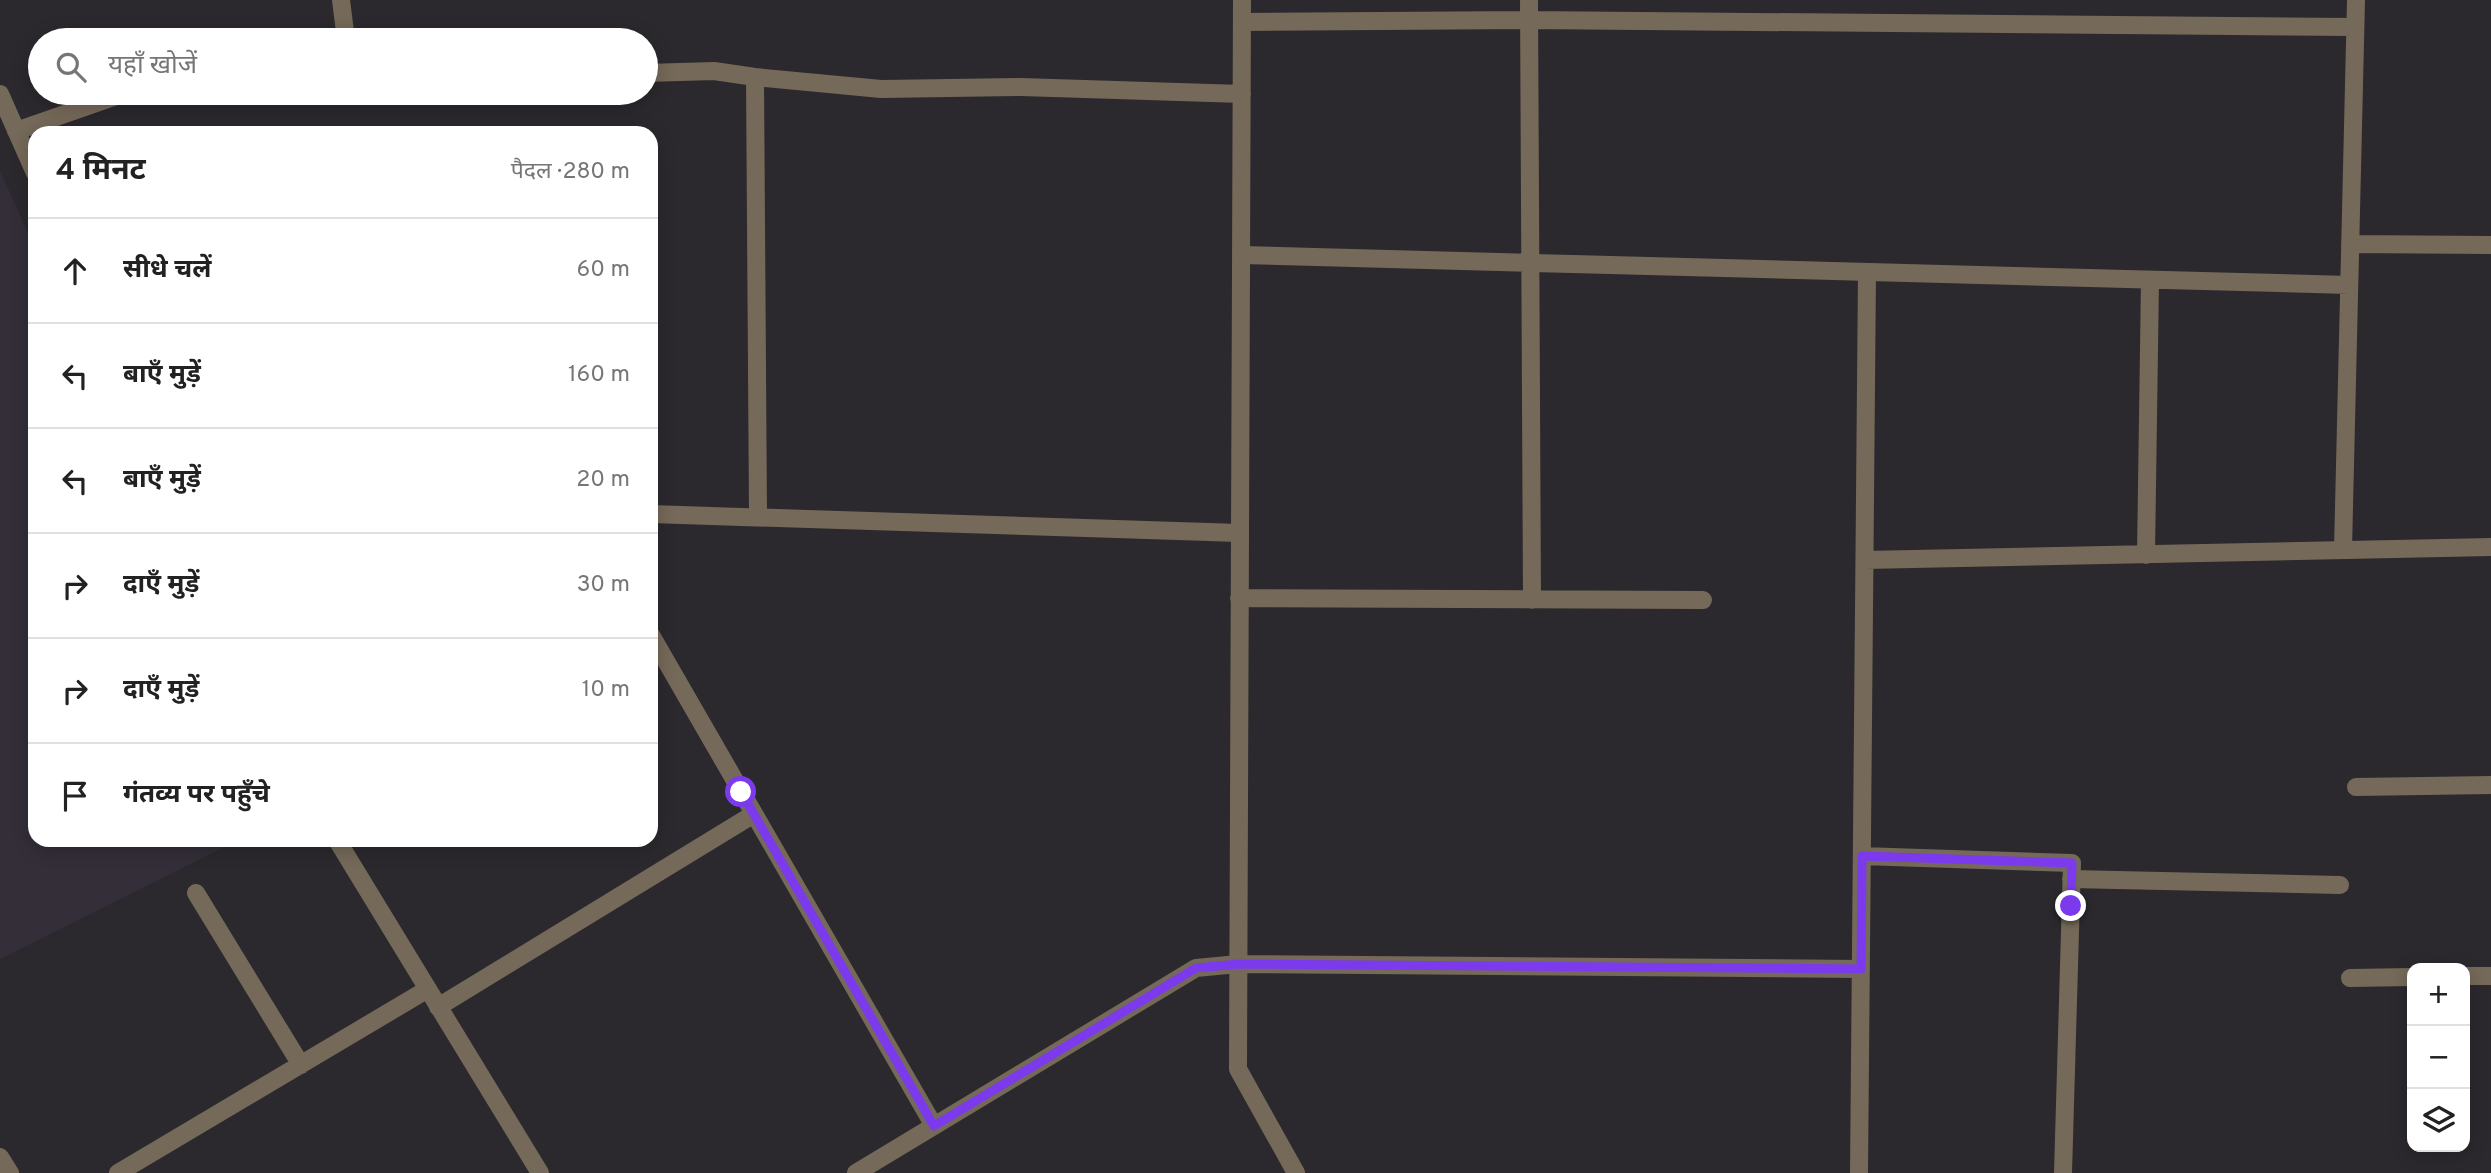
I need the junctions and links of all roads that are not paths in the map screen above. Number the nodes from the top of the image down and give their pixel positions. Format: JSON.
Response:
{"nodes":[{"id":1,"x":341,"y":0,"type":"edge"},
{"id":2,"x":1242,"y":0,"type":"edge"},
{"id":3,"x":1529,"y":0,"type":"edge"},
{"id":4,"x":2356,"y":0,"type":"edge"},
{"id":5,"x":1529,"y":20,"type":"junction"},
{"id":6,"x":1242,"y":22,"type":"junction"},
{"id":7,"x":2355,"y":27,"type":"junction"},
{"id":8,"x":344,"y":28,"type":"edge"},
{"id":9,"x":658,"y":73,"type":"edge"},
{"id":10,"x":755,"y":77,"type":"junction"},
{"id":11,"x":0,"y":93,"type":"edge"},
{"id":12,"x":1242,"y":94,"type":"junction"},
{"id":13,"x":91,"y":105,"type":"edge"},
{"id":14,"x":30,"y":126,"type":"edge"},
{"id":15,"x":28,"y":127,"type":"edge"},
{"id":16,"x":16,"y":131,"type":"junction"},
{"id":17,"x":28,"y":158,"type":"edge"},
{"id":18,"x":2350,"y":244,"type":"junction"},
{"id":19,"x":2491,"y":245,"type":"edge"},
{"id":20,"x":1241,"y":255,"type":"junction"},
{"id":21,"x":1530,"y":263,"type":"junction"},
{"id":22,"x":1867,"y":272,"type":"junction"},
{"id":23,"x":2150,"y":280,"type":"junction"},
{"id":24,"x":2349,"y":285,"type":"junction"},
{"id":25,"x":658,"y":514,"type":"edge"},
{"id":26,"x":758,"y":516,"type":"junction"},
{"id":27,"x":1239,"y":533,"type":"junction"},
{"id":28,"x":2491,"y":547,"type":"edge"},
{"id":29,"x":2343,"y":550,"type":"junction"},
{"id":30,"x":2146,"y":555,"type":"junction"},
{"id":31,"x":1865,"y":560,"type":"junction"},
{"id":32,"x":1239,"y":598,"type":"junction"},
{"id":33,"x":1532,"y":600,"type":"junction"},
{"id":34,"x":1703,"y":600,"type":"dead end"},
{"id":35,"x":658,"y":647,"type":"edge"},
{"id":36,"x":2491,"y":785,"type":"edge"},
{"id":37,"x":2356,"y":787,"type":"dead end"},
{"id":38,"x":754,"y":814,"type":"junction"},
{"id":39,"x":341,"y":847,"type":"edge"},
{"id":40,"x":1862,"y":856,"type":"junction"},
{"id":41,"x":2071,"y":879,"type":"junction"},
{"id":42,"x":2340,"y":885,"type":"dead end"},
{"id":43,"x":196,"y":893,"type":"dead end"},
{"id":44,"x":1238,"y":964,"type":"junction"},
{"id":45,"x":1861,"y":969,"type":"junction"},
{"id":46,"x":2470,"y":976,"type":"edge"},
{"id":47,"x":2491,"y":976,"type":"edge"},
{"id":48,"x":2407,"y":977,"type":"edge"},
{"id":49,"x":2350,"y":978,"type":"dead end"},
{"id":50,"x":428,"y":989,"type":"junction"},
{"id":51,"x":438,"y":1007,"type":"junction"},
{"id":52,"x":301,"y":1065,"type":"junction"},
{"id":53,"x":934,"y":1126,"type":"junction"},
{"id":54,"x":0,"y":1157,"type":"edge"},
{"id":55,"x":10,"y":1173,"type":"edge"},
{"id":56,"x":118,"y":1173,"type":"edge"},
{"id":57,"x":540,"y":1173,"type":"edge"},
{"id":58,"x":856,"y":1173,"type":"edge"},
{"id":59,"x":1296,"y":1173,"type":"edge"},
{"id":60,"x":1859,"y":1173,"type":"edge"},
{"id":61,"x":2063,"y":1173,"type":"edge"}],
"edges":[{"from":1,"to":8,"type":"street"},
{"from":2,"to":6,"type":"street"},
{"from":3,"to":5,"type":"street"},
{"from":4,"to":7,"type":"street"},
{"from":5,"to":6,"type":"street"},
{"from":5,"to":7,"type":"street"},
{"from":5,"to":21,"type":"street"},
{"from":6,"to":12,"type":"street"},
{"from":7,"to":18,"type":"street"},
{"from":9,"to":10,"type":"street"},
{"from":10,"to":12,"type":"street"},
{"from":10,"to":26,"type":"street"},
{"from":11,"to":16,"type":"street"},
{"from":12,"to":20,"type":"street"},
{"from":13,"to":14,"type":"street"},
{"from":15,"to":16,"type":"street"},
{"from":16,"to":17,"type":"street"},
{"from":18,"to":19,"type":"street"},
{"from":18,"to":24,"type":"street"},
{"from":20,"to":21,"type":"street"},
{"from":20,"to":27,"type":"street"},
{"from":21,"to":22,"type":"street"},
{"from":21,"to":33,"type":"street"},
{"from":22,"to":23,"type":"street"},
{"from":22,"to":31,"type":"street"},
{"from":23,"to":24,"type":"street"},
{"from":23,"to":30,"type":"street"},
{"from":24,"to":29,"type":"street"},
{"from":25,"to":26,"type":"street"},
{"from":26,"to":27,"type":"street"},
{"from":27,"to":32,"type":"street"},
{"from":28,"to":29,"type":"street"},
{"from":29,"to":30,"type":"street"},
{"from":30,"to":31,"type":"street"},
{"from":31,"to":40,"type":"street"},
{"from":32,"to":33,"type":"street"},
{"from":32,"to":44,"type":"street"},
{"from":33,"to":34,"type":"street"},
{"from":35,"to":38,"type":"street"},
{"from":36,"to":37,"type":"street"},
{"from":38,"to":51,"type":"street"},
{"from":38,"to":53,"type":"street"},
{"from":39,"to":50,"type":"street"},
{"from":40,"to":41,"type":"street"},
{"from":40,"to":45,"type":"street"},
{"from":41,"to":42,"type":"street"},
{"from":41,"to":61,"type":"street"},
{"from":43,"to":52,"type":"street"},
{"from":44,"to":45,"type":"street"},
{"from":44,"to":53,"type":"street"},
{"from":44,"to":59,"type":"street"},
{"from":45,"to":60,"type":"street"},
{"from":46,"to":47,"type":"street"},
{"from":48,"to":49,"type":"street"},
{"from":50,"to":51,"type":"street"},
{"from":50,"to":52,"type":"street"},
{"from":51,"to":57,"type":"street"},
{"from":52,"to":56,"type":"street"},
{"from":53,"to":58,"type":"street"},
{"from":54,"to":55,"type":"street"}]}
